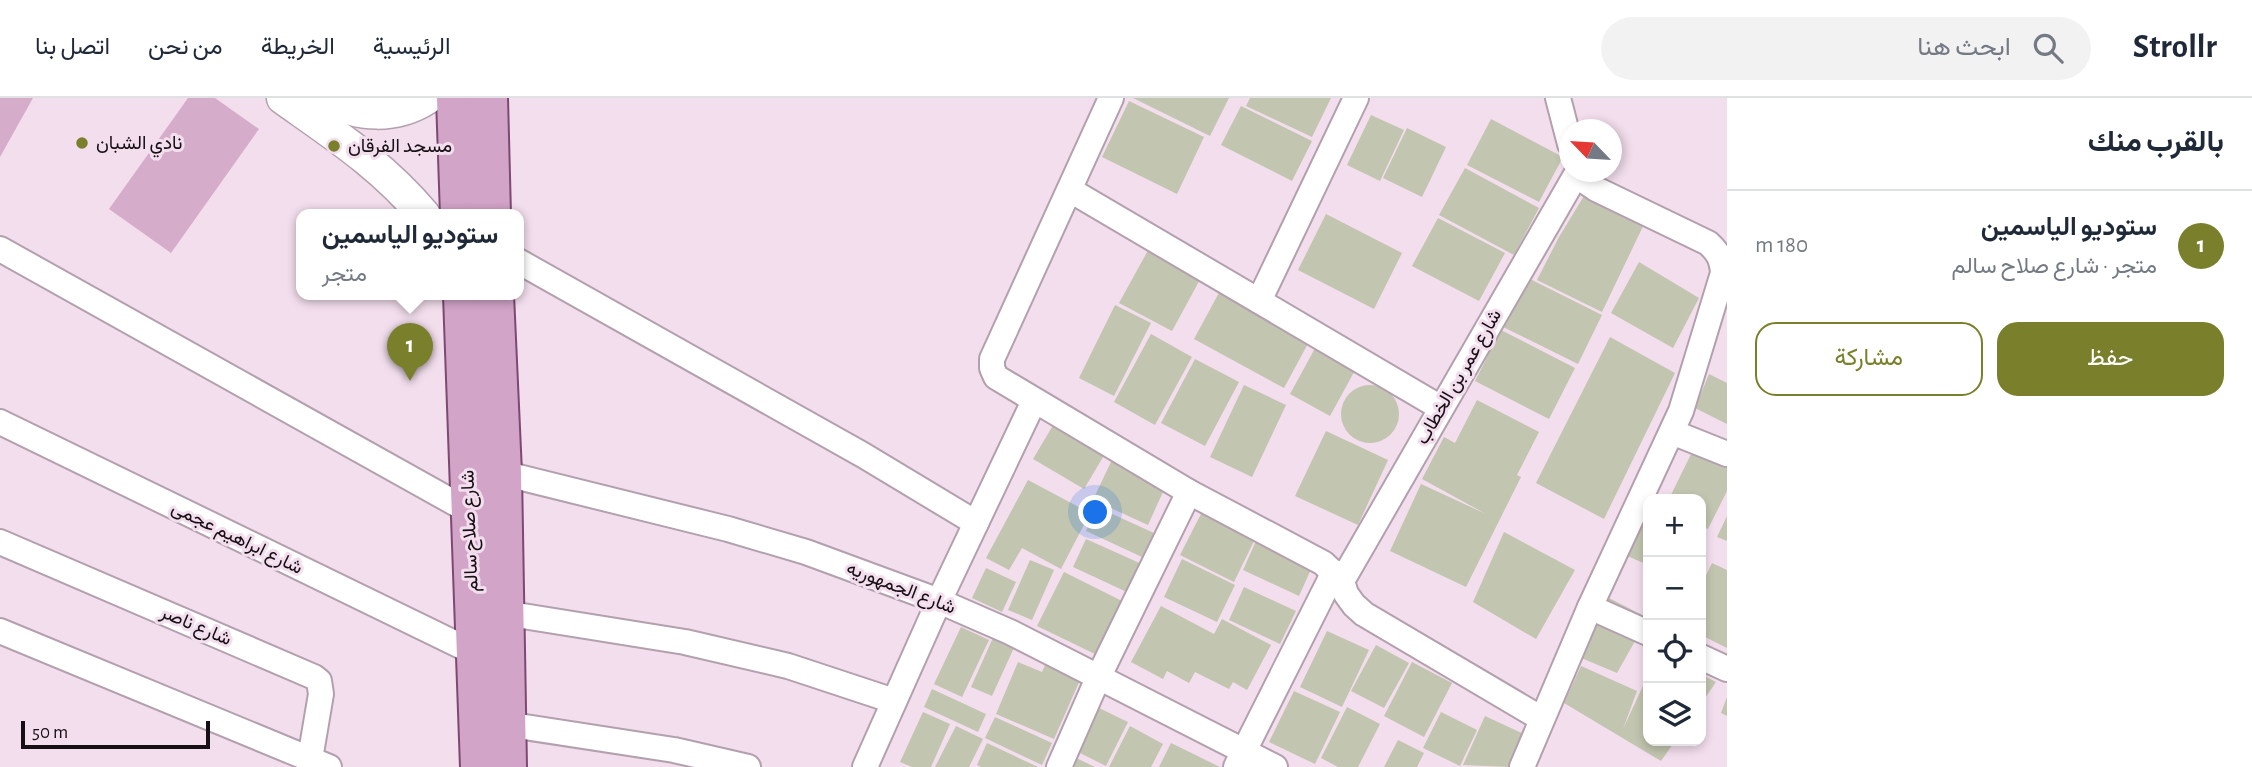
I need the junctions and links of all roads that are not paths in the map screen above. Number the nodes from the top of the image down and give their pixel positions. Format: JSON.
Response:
{"nodes":[{"id":1,"x":283,"y":98,"type":"edge"},
{"id":2,"x":326,"y":98,"type":"edge"},
{"id":3,"x":427,"y":98,"type":"edge"},
{"id":4,"x":456,"y":98,"type":"edge"},
{"id":5,"x":488,"y":98,"type":"edge"},
{"id":6,"x":1111,"y":98,"type":"edge"},
{"id":7,"x":1356,"y":98,"type":"edge"},
{"id":8,"x":1558,"y":98,"type":"edge"},
{"id":9,"x":1563,"y":119,"type":"edge"},
{"id":10,"x":1571,"y":182,"type":"edge"},
{"id":11,"x":1585,"y":182,"type":"edge"},
{"id":12,"x":1070,"y":190,"type":"junction"},
{"id":13,"x":418,"y":209,"type":"edge"},
{"id":14,"x":460,"y":209,"type":"edge"},
{"id":15,"x":491,"y":209,"type":"edge"},
{"id":16,"x":0,"y":248,"type":"edge"},
{"id":17,"x":524,"y":264,"type":"edge"},
{"id":18,"x":463,"y":300,"type":"edge"},
{"id":19,"x":494,"y":300,"type":"edge"},
{"id":20,"x":1259,"y":301,"type":"junction"},
{"id":21,"x":1034,"y":401,"type":"junction"},
{"id":22,"x":1441,"y":408,"type":"junction"},
{"id":23,"x":0,"y":422,"type":"edge"},
{"id":24,"x":1672,"y":432,"type":"junction"},
{"id":25,"x":1727,"y":454,"type":"edge"},
{"id":26,"x":502,"y":473,"type":"junction"},
{"id":27,"x":1189,"y":492,"type":"junction"},
{"id":28,"x":469,"y":511,"type":"junction"},
{"id":29,"x":976,"y":523,"type":"junction"},
{"id":30,"x":0,"y":542,"type":"edge"},
{"id":31,"x":1338,"y":577,"type":"junction"},
{"id":32,"x":939,"y":601,"type":"junction"},
{"id":33,"x":1590,"y":607,"type":"junction"},
{"id":34,"x":503,"y":613,"type":"junction"},
{"id":35,"x":0,"y":631,"type":"edge"},
{"id":36,"x":1643,"y":631,"type":"edge"},
{"id":37,"x":475,"y":653,"type":"junction"},
{"id":38,"x":1706,"y":659,"type":"edge"},
{"id":39,"x":1727,"y":669,"type":"edge"},
{"id":40,"x":1098,"y":678,"type":"junction"},
{"id":41,"x":894,"y":702,"type":"junction"},
{"id":42,"x":1542,"y":719,"type":"junction"},
{"id":43,"x":505,"y":724,"type":"junction"},
{"id":44,"x":1240,"y":759,"type":"edge"},
{"id":45,"x":320,"y":763,"type":"edge"},
{"id":46,"x":480,"y":767,"type":"edge"},
{"id":47,"x":507,"y":767,"type":"edge"},
{"id":48,"x":748,"y":767,"type":"edge"},
{"id":49,"x":865,"y":767,"type":"edge"},
{"id":50,"x":1059,"y":767,"type":"edge"},
{"id":51,"x":1275,"y":767,"type":"edge"},
{"id":52,"x":1522,"y":767,"type":"edge"}],
"edges":[{"from":1,"to":13,"type":"street"},
{"from":2,"to":3,"type":"street"},
{"from":4,"to":14,"type":"main road"},
{"from":5,"to":15,"type":"main road"},
{"from":6,"to":12,"type":"street"},
{"from":7,"to":20,"type":"street"},
{"from":8,"to":9,"type":"street"},
{"from":10,"to":22,"type":"street","name":"شارع عمر بن الخطاب"},
{"from":11,"to":24,"type":"street"},
{"from":12,"to":20,"type":"street"},
{"from":12,"to":21,"type":"street"},
{"from":16,"to":28,"type":"street"},
{"from":17,"to":29,"type":"street"},
{"from":18,"to":28,"type":"main road","name":"شارع صلاح سالم"},
{"from":19,"to":26,"type":"main road","name":"شارع صلاح سالم"},
{"from":20,"to":22,"type":"street"},
{"from":21,"to":27,"type":"street"},
{"from":21,"to":29,"type":"street"},
{"from":22,"to":31,"type":"street","name":"شارع عمر بن الخطاب"},
{"from":23,"to":37,"type":"street","name":"شارع ابراهيم عجمى"},
{"from":24,"to":25,"type":"street"},
{"from":24,"to":33,"type":"street"},
{"from":26,"to":32,"type":"street","name":"شارع الجمهوريه"},
{"from":26,"to":34,"type":"main road","name":"شارع صلاح سالم"},
{"from":27,"to":31,"type":"street"},
{"from":27,"to":40,"type":"street"},
{"from":28,"to":37,"type":"main road","name":"شارع صلاح سالم"},
{"from":29,"to":32,"type":"street"},
{"from":30,"to":45,"type":"street","name":"شارع ناصر"},
{"from":31,"to":42,"type":"street"},
{"from":31,"to":44,"type":"street","name":"شارع عمر بن الخطاب"},
{"from":32,"to":40,"type":"street","name":"شارع الجمهوريه"},
{"from":32,"to":41,"type":"street"},
{"from":33,"to":36,"type":"street"},
{"from":33,"to":42,"type":"street"},
{"from":34,"to":41,"type":"street"},
{"from":34,"to":43,"type":"main road","name":"شارع صلاح سالم"},
{"from":35,"to":45,"type":"street"},
{"from":37,"to":46,"type":"main road","name":"شارع صلاح سالم"},
{"from":38,"to":39,"type":"street"},
{"from":40,"to":44,"type":"street","name":"شارع الجمهوريه"},
{"from":40,"to":50,"type":"street"},
{"from":41,"to":49,"type":"street"},
{"from":42,"to":52,"type":"street"},
{"from":43,"to":47,"type":"main road","name":"شارع صلاح سالم"},
{"from":43,"to":48,"type":"street"},
{"from":44,"to":51,"type":"street","name":"شارع الجمهوريه"}]}
